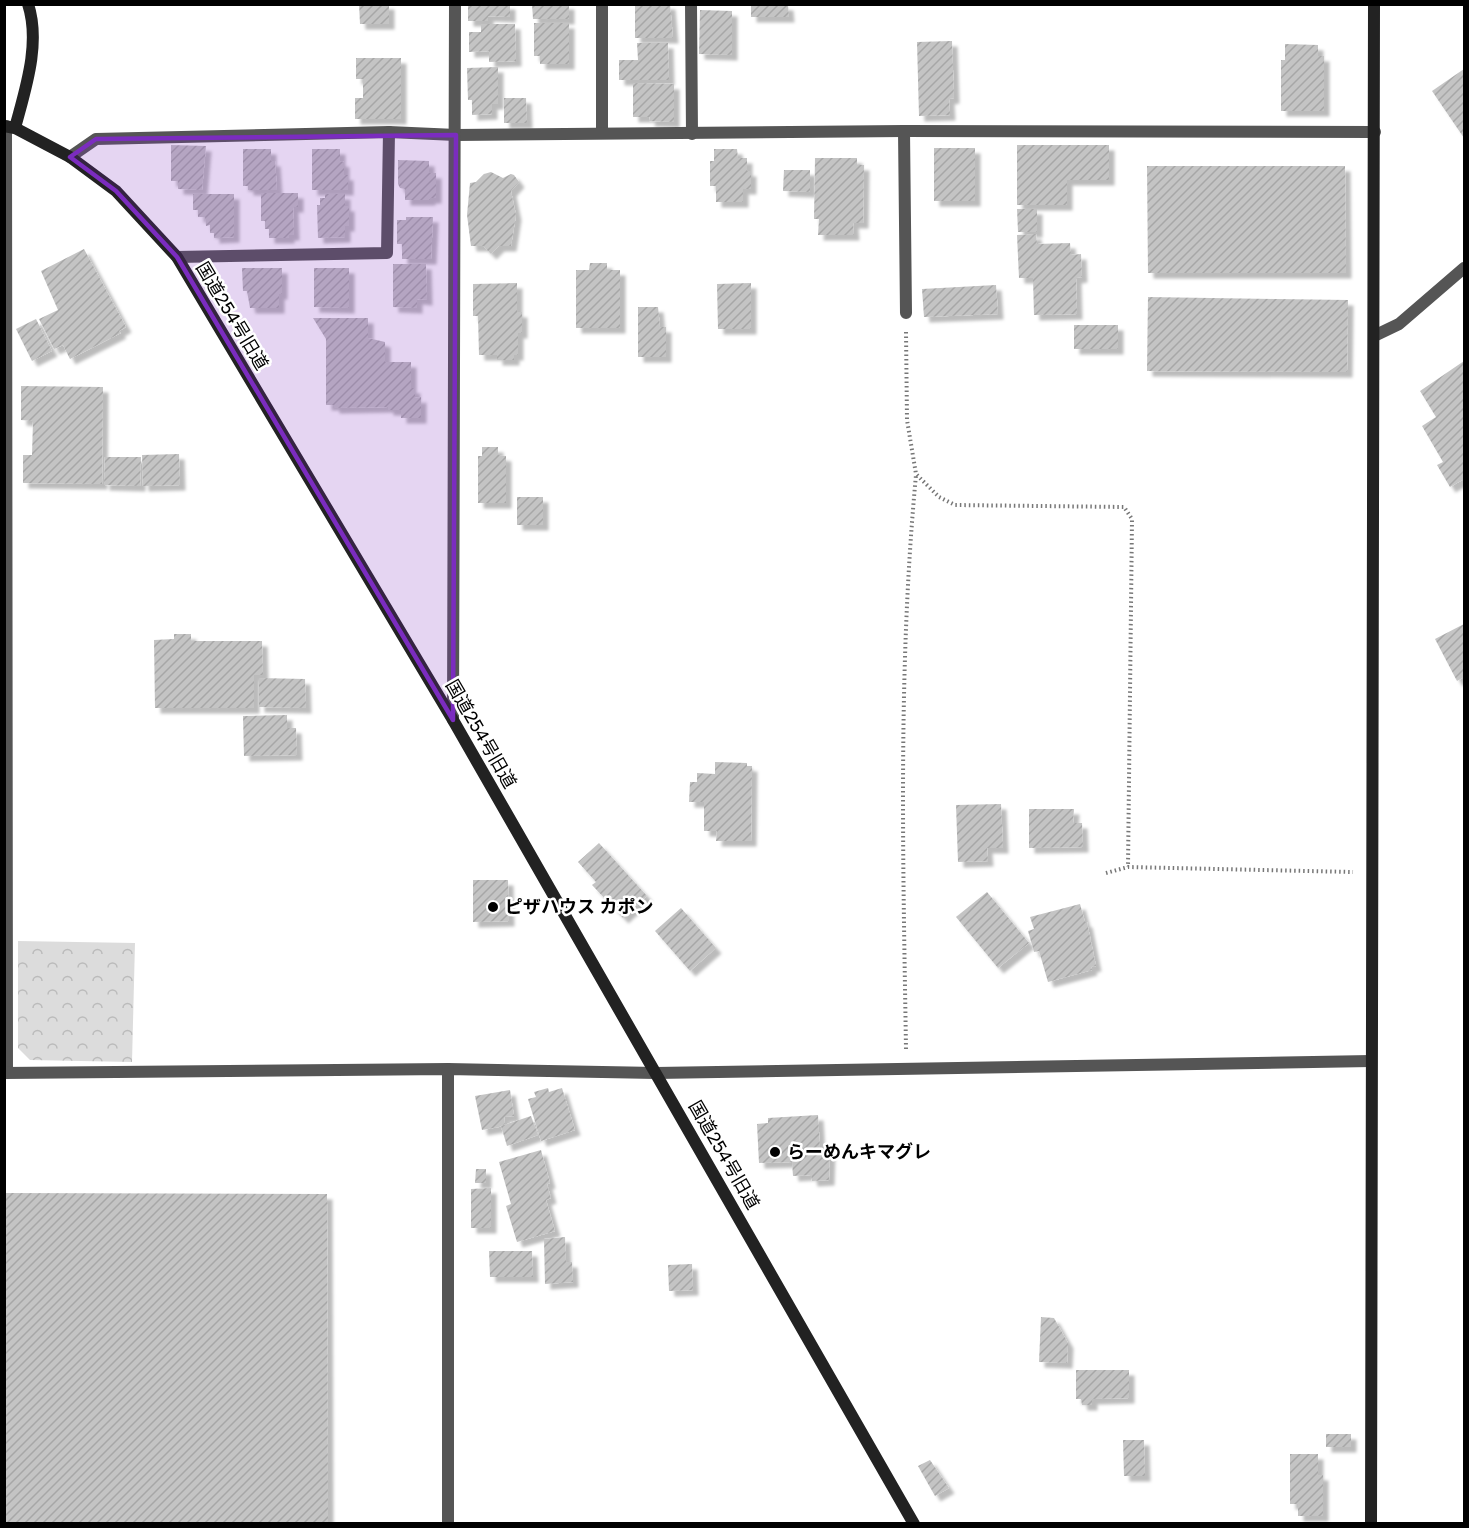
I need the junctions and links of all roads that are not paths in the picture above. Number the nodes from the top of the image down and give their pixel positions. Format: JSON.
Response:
{"nodes":[{"id":1,"x":28,"y":4,"type":"edge"},
{"id":2,"x":455,"y":4,"type":"edge"},
{"id":3,"x":602,"y":4,"type":"edge"},
{"id":4,"x":691,"y":4,"type":"edge"},
{"id":5,"x":1374,"y":4,"type":"edge"},
{"id":6,"x":9,"y":127,"type":"edge"},
{"id":7,"x":904,"y":131,"type":"junction"},
{"id":8,"x":389,"y":132,"type":"junction"},
{"id":9,"x":1375,"y":132,"type":"junction"},
{"id":10,"x":602,"y":133,"type":"junction"},
{"id":11,"x":692,"y":134,"type":"junction"},
{"id":12,"x":456,"y":135,"type":"junction"},
{"id":13,"x":70,"y":157,"type":"junction"},
{"id":14,"x":177,"y":257,"type":"junction"},
{"id":15,"x":1464,"y":268,"type":"edge"},
{"id":16,"x":906,"y":313,"type":"road end"},
{"id":17,"x":1374,"y":336,"type":"junction"},
{"id":18,"x":453,"y":720,"type":"junction"},
{"id":19,"x":1371,"y":1061,"type":"junction"},
{"id":20,"x":448,"y":1069,"type":"junction"},
{"id":21,"x":6,"y":1073,"type":"edge"},
{"id":22,"x":656,"y":1073,"type":"junction"},
{"id":23,"x":448,"y":1524,"type":"edge"},
{"id":24,"x":914,"y":1524,"type":"edge"},
{"id":25,"x":1371,"y":1524,"type":"edge"}],
"edges":[{"from":1,"to":6,"type":"street"},
{"from":2,"to":12,"type":"street"},
{"from":3,"to":10,"type":"street"},
{"from":4,"to":11,"type":"street"},
{"from":5,"to":9,"type":"street"},
{"from":6,"to":13,"type":"street","name":"国道254号旧道"},
{"from":6,"to":21,"type":"street"},
{"from":7,"to":9,"type":"street"},
{"from":7,"to":11,"type":"street"},
{"from":7,"to":16,"type":"street"},
{"from":8,"to":12,"type":"street"},
{"from":8,"to":13,"type":"street"},
{"from":8,"to":14,"type":"street"},
{"from":9,"to":17,"type":"street"},
{"from":10,"to":11,"type":"street"},
{"from":10,"to":12,"type":"street"},
{"from":12,"to":18,"type":"street"},
{"from":13,"to":14,"type":"street","name":"国道254号旧道"},
{"from":14,"to":18,"type":"street","name":"国道254号旧道"},
{"from":15,"to":17,"type":"street"},
{"from":17,"to":19,"type":"street"},
{"from":18,"to":22,"type":"street","name":"国道254号旧道"},
{"from":19,"to":22,"type":"street"},
{"from":19,"to":25,"type":"street"},
{"from":20,"to":21,"type":"street"},
{"from":20,"to":22,"type":"street"},
{"from":20,"to":23,"type":"street"},
{"from":22,"to":24,"type":"street","name":"国道254号旧道"}]}
